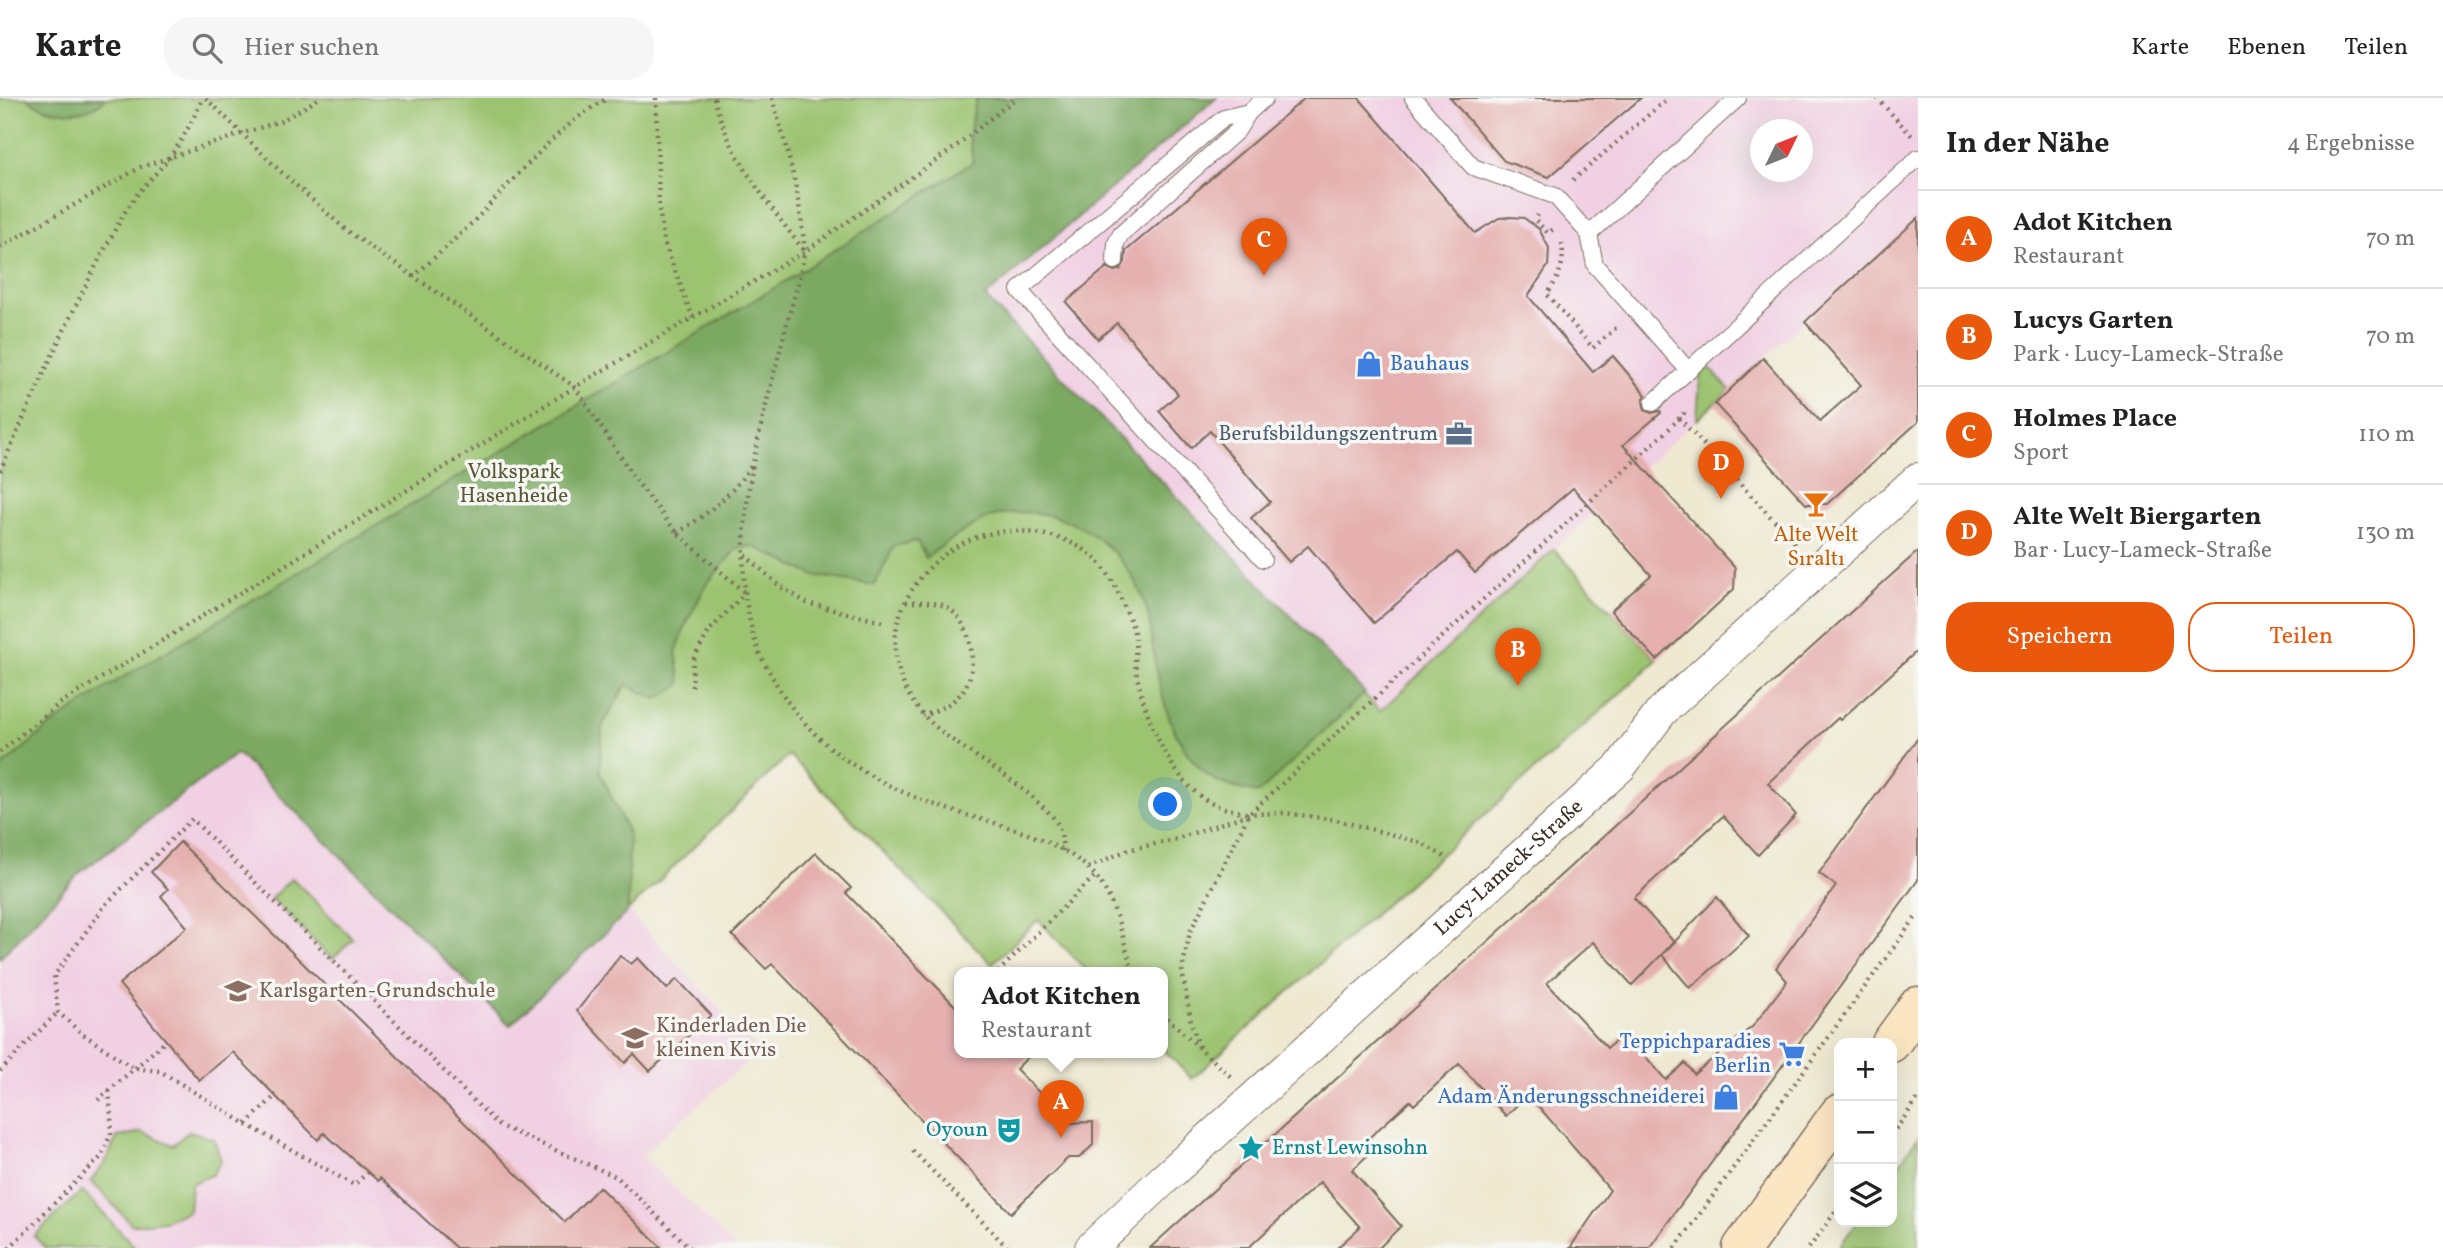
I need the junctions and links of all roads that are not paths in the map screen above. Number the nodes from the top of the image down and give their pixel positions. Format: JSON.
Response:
{"nodes":[{"id":1,"x":1265,"y":98,"type":"edge"},
{"id":2,"x":1413,"y":98,"type":"edge"},
{"id":3,"x":1738,"y":98,"type":"edge"},
{"id":4,"x":1249,"y":112,"type":"junction"},
{"id":5,"x":1918,"y":158,"type":"edge"},
{"id":6,"x":1590,"y":234,"type":"junction"},
{"id":7,"x":1115,"y":261,"type":"dead end"},
{"id":8,"x":1688,"y":370,"type":"junction"},
{"id":9,"x":1653,"y":402,"type":"dead end"},
{"id":10,"x":1918,"y":479,"type":"edge"},
{"id":11,"x":1263,"y":559,"type":"dead end"},
{"id":12,"x":1918,"y":1006,"type":"edge"},
{"id":13,"x":1895,"y":1038,"type":"edge"},
{"id":14,"x":1834,"y":1121,"type":"edge"},
{"id":15,"x":1091,"y":1248,"type":"edge"},
{"id":16,"x":1742,"y":1248,"type":"edge"}],
"edges":[{"from":1,"to":4,"type":"lane"},
{"from":2,"to":6,"type":"lane"},
{"from":3,"to":6,"type":"lane"},
{"from":4,"to":7,"type":"lane"},
{"from":4,"to":11,"type":"lane"},
{"from":5,"to":8,"type":"lane"},
{"from":6,"to":8,"type":"lane"},
{"from":8,"to":9,"type":"lane"},
{"from":10,"to":15,"type":"street","name":"Lucy-Lameck-Straße"},
{"from":12,"to":13,"type":"main road"},
{"from":14,"to":16,"type":"main road"}]}
